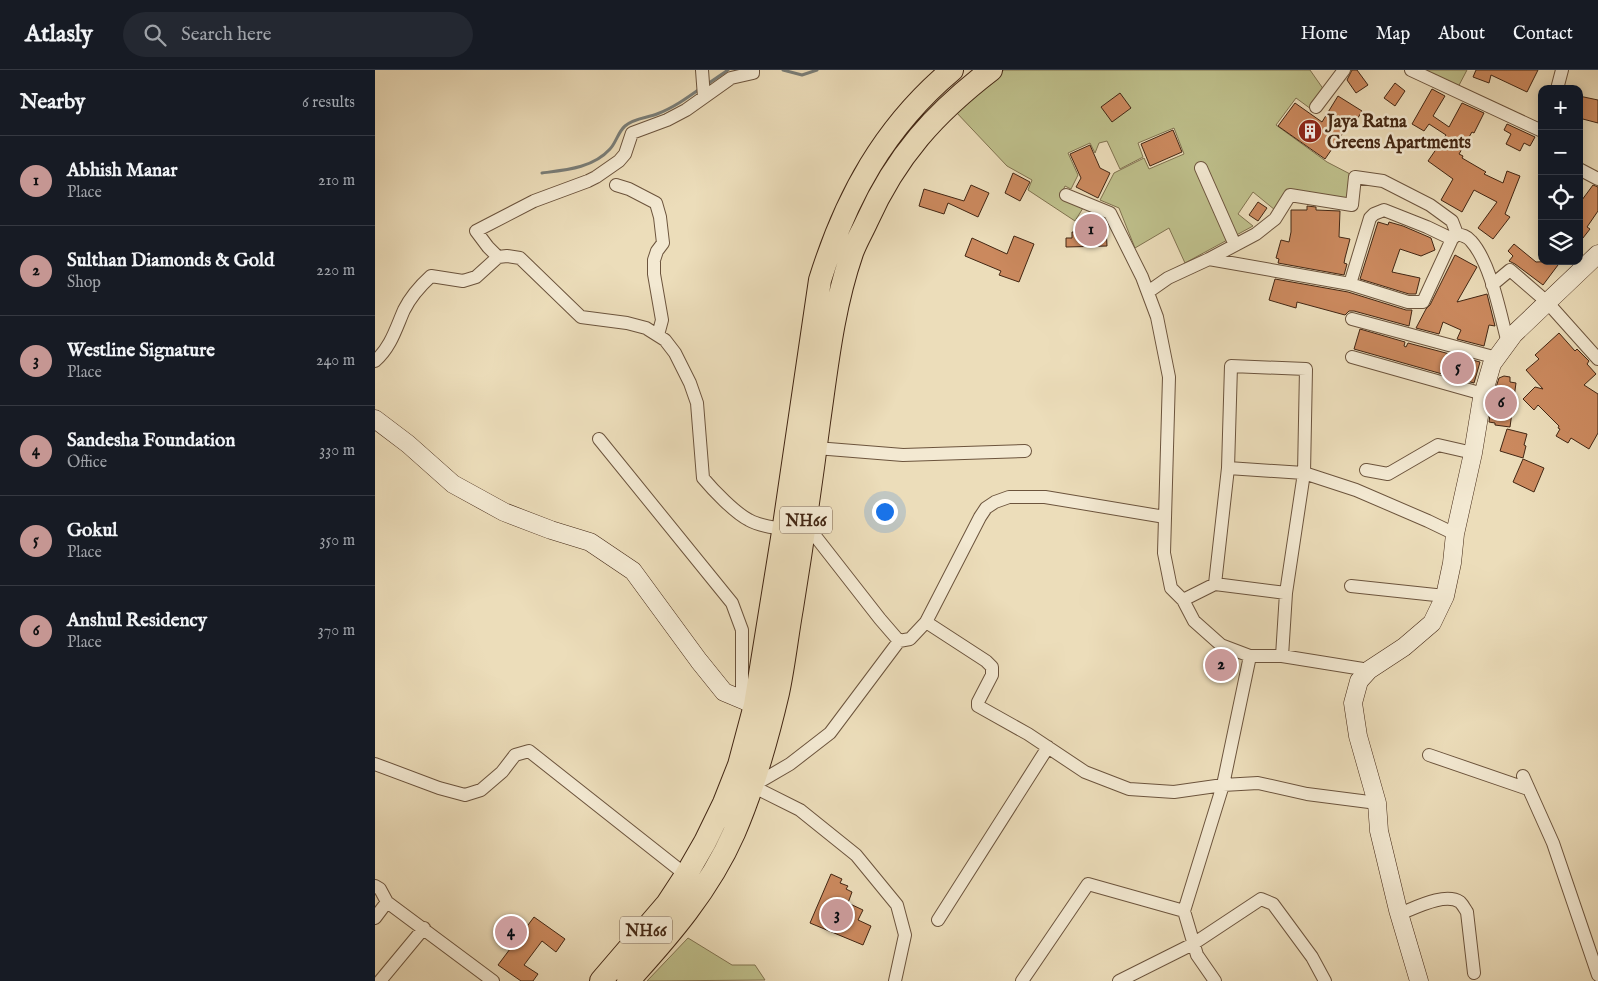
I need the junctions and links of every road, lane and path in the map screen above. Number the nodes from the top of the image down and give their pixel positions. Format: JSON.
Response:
{"nodes":[{"id":1,"x":753,"y":70,"type":"edge"},
{"id":2,"x":952,"y":70,"type":"edge"},
{"id":3,"x":991,"y":70,"type":"edge"},
{"id":4,"x":1345,"y":70,"type":"edge"},
{"id":5,"x":1411,"y":70,"type":"edge"},
{"id":6,"x":1562,"y":70,"type":"edge"},
{"id":7,"x":703,"y":85,"type":"edge"},
{"id":8,"x":1558,"y":85,"type":"edge"},
{"id":9,"x":1316,"y":107,"type":"dead end"},
{"id":10,"x":1540,"y":130,"type":"edge"},
{"id":11,"x":1201,"y":168,"type":"dead end"},
{"id":12,"x":1583,"y":171,"type":"edge"},
{"id":13,"x":1598,"y":179,"type":"edge"},
{"id":14,"x":616,"y":185,"type":"dead end"},
{"id":15,"x":1066,"y":195,"type":"dead end"},
{"id":16,"x":1454,"y":237,"type":"junction"},
{"id":17,"x":1235,"y":245,"type":"junction"},
{"id":18,"x":1598,"y":254,"type":"edge"},
{"id":19,"x":498,"y":257,"type":"junction"},
{"id":20,"x":1209,"y":259,"type":"junction"},
{"id":21,"x":1351,"y":284,"type":"junction"},
{"id":22,"x":1492,"y":285,"type":"junction"},
{"id":23,"x":1148,"y":292,"type":"junction"},
{"id":24,"x":1547,"y":302,"type":"junction"},
{"id":25,"x":1352,"y":319,"type":"dead end"},
{"id":26,"x":658,"y":336,"type":"junction"},
{"id":27,"x":1508,"y":343,"type":"junction"},
{"id":28,"x":1352,"y":356,"type":"dead end"},
{"id":29,"x":1497,"y":358,"type":"junction"},
{"id":30,"x":1598,"y":359,"type":"edge"},
{"id":31,"x":375,"y":361,"type":"edge"},
{"id":32,"x":1483,"y":394,"type":"junction"},
{"id":33,"x":375,"y":420,"type":"edge"},
{"id":34,"x":599,"y":439,"type":"dead end"},
{"id":35,"x":816,"y":448,"type":"junction"},
{"id":36,"x":1025,"y":452,"type":"dead end"},
{"id":37,"x":1473,"y":452,"type":"junction"},
{"id":38,"x":1228,"y":468,"type":"junction"},
{"id":39,"x":1366,"y":470,"type":"dead end"},
{"id":40,"x":1303,"y":473,"type":"junction"},
{"id":41,"x":1165,"y":517,"type":"junction"},
{"id":42,"x":805,"y":523,"type":"junction"},
{"id":43,"x":783,"y":529,"type":"junction"},
{"id":44,"x":1455,"y":534,"type":"junction"},
{"id":45,"x":1215,"y":584,"type":"junction"},
{"id":46,"x":1351,"y":586,"type":"dead end"},
{"id":47,"x":1287,"y":593,"type":"junction"},
{"id":48,"x":1445,"y":596,"type":"junction"},
{"id":49,"x":1183,"y":600,"type":"junction"},
{"id":50,"x":925,"y":622,"type":"junction"},
{"id":51,"x":899,"y":641,"type":"junction"},
{"id":52,"x":1250,"y":656,"type":"junction"},
{"id":53,"x":1282,"y":656,"type":"junction"},
{"id":54,"x":1369,"y":670,"type":"junction"},
{"id":55,"x":749,"y":703,"type":"junction"},
{"id":56,"x":1048,"y":747,"type":"junction"},
{"id":57,"x":1429,"y":755,"type":"dead end"},
{"id":58,"x":375,"y":764,"type":"edge"},
{"id":59,"x":1523,"y":776,"type":"dead end"},
{"id":60,"x":1223,"y":785,"type":"junction"},
{"id":61,"x":752,"y":786,"type":"junction"},
{"id":62,"x":1528,"y":789,"type":"junction"},
{"id":63,"x":1377,"y":803,"type":"junction"},
{"id":64,"x":686,"y":875,"type":"junction"},
{"id":65,"x":375,"y":886,"type":"edge"},
{"id":66,"x":387,"y":902,"type":"junction"},
{"id":67,"x":1184,"y":911,"type":"junction"},
{"id":68,"x":1399,"y":914,"type":"junction"},
{"id":69,"x":375,"y":918,"type":"edge"},
{"id":70,"x":938,"y":920,"type":"dead end"},
{"id":71,"x":424,"y":928,"type":"junction"},
{"id":72,"x":1193,"y":944,"type":"junction"},
{"id":73,"x":1474,"y":973,"type":"dead end"},
{"id":74,"x":1598,"y":975,"type":"edge"},
{"id":75,"x":380,"y":981,"type":"edge"},
{"id":76,"x":493,"y":981,"type":"edge"},
{"id":77,"x":601,"y":981,"type":"edge"},
{"id":78,"x":628,"y":981,"type":"edge"},
{"id":79,"x":895,"y":981,"type":"edge"},
{"id":80,"x":1022,"y":981,"type":"edge"},
{"id":81,"x":1119,"y":981,"type":"edge"},
{"id":82,"x":1215,"y":981,"type":"edge"},
{"id":83,"x":1325,"y":981,"type":"edge"},
{"id":84,"x":1419,"y":981,"type":"edge"}],
"edges":[{"from":1,"to":7,"type":"street"},
{"from":2,"to":43,"type":"highway","number":"NH66"},
{"from":3,"to":35,"type":"highway","number":"NH66"},
{"from":4,"to":9,"type":"street"},
{"from":5,"to":10,"type":"street"},
{"from":6,"to":8,"type":"street"},
{"from":7,"to":19,"type":"street"},
{"from":11,"to":17,"type":"street"},
{"from":12,"to":13,"type":"street"},
{"from":14,"to":26,"type":"street"},
{"from":15,"to":23,"type":"street"},
{"from":16,"to":17,"type":"street"},
{"from":16,"to":21,"type":"street"},
{"from":16,"to":21,"type":"street"},
{"from":16,"to":22,"type":"street"},
{"from":17,"to":20,"type":"street"},
{"from":18,"to":24,"type":"street"},
{"from":19,"to":26,"type":"street"},
{"from":19,"to":31,"type":"street"},
{"from":20,"to":21,"type":"street"},
{"from":20,"to":23,"type":"street"},
{"from":22,"to":24,"type":"street"},
{"from":22,"to":27,"type":"street"},
{"from":23,"to":41,"type":"street"},
{"from":24,"to":27,"type":"street"},
{"from":24,"to":30,"type":"street"},
{"from":25,"to":29,"type":"street"},
{"from":26,"to":43,"type":"street"},
{"from":27,"to":29,"type":"street"},
{"from":28,"to":32,"type":"street"},
{"from":29,"to":32,"type":"street"},
{"from":32,"to":37,"type":"street"},
{"from":33,"to":55,"type":"street"},
{"from":34,"to":55,"type":"street"},
{"from":35,"to":36,"type":"street"},
{"from":35,"to":42,"type":"highway","number":"NH66"},
{"from":37,"to":39,"type":"street"},
{"from":37,"to":44,"type":"street"},
{"from":38,"to":40,"type":"street"},
{"from":38,"to":40,"type":"street"},
{"from":38,"to":45,"type":"street"},
{"from":40,"to":44,"type":"street"},
{"from":40,"to":47,"type":"street"},
{"from":41,"to":49,"type":"street"},
{"from":41,"to":50,"type":"street"},
{"from":42,"to":51,"type":"street"},
{"from":42,"to":61,"type":"highway","number":"NH66"},
{"from":43,"to":55,"type":"highway","number":"NH66"},
{"from":44,"to":48,"type":"street"},
{"from":45,"to":47,"type":"street"},
{"from":45,"to":49,"type":"street"},
{"from":46,"to":48,"type":"street"},
{"from":47,"to":53,"type":"street"},
{"from":48,"to":54,"type":"street"},
{"from":49,"to":52,"type":"street"},
{"from":50,"to":51,"type":"street"},
{"from":50,"to":56,"type":"street"},
{"from":51,"to":61,"type":"street"},
{"from":52,"to":53,"type":"street"},
{"from":52,"to":60,"type":"street"},
{"from":53,"to":54,"type":"street"},
{"from":54,"to":63,"type":"street"},
{"from":55,"to":64,"type":"highway","number":"NH66"},
{"from":56,"to":60,"type":"street"},
{"from":56,"to":70,"type":"street"},
{"from":57,"to":62,"type":"street"},
{"from":58,"to":64,"type":"street"},
{"from":59,"to":62,"type":"street"},
{"from":60,"to":63,"type":"street"},
{"from":60,"to":67,"type":"street"},
{"from":61,"to":78,"type":"highway","number":"NH66"},
{"from":61,"to":79,"type":"street"},
{"from":62,"to":74,"type":"street"},
{"from":63,"to":68,"type":"street"},
{"from":64,"to":77,"type":"highway","number":"NH66"},
{"from":65,"to":66,"type":"street"},
{"from":66,"to":69,"type":"street"},
{"from":66,"to":71,"type":"street"},
{"from":67,"to":72,"type":"street"},
{"from":67,"to":80,"type":"street"},
{"from":68,"to":73,"type":"street"},
{"from":68,"to":84,"type":"street"},
{"from":71,"to":75,"type":"street"},
{"from":71,"to":76,"type":"street"},
{"from":72,"to":81,"type":"street"},
{"from":72,"to":82,"type":"street"},
{"from":72,"to":83,"type":"street"}]}
